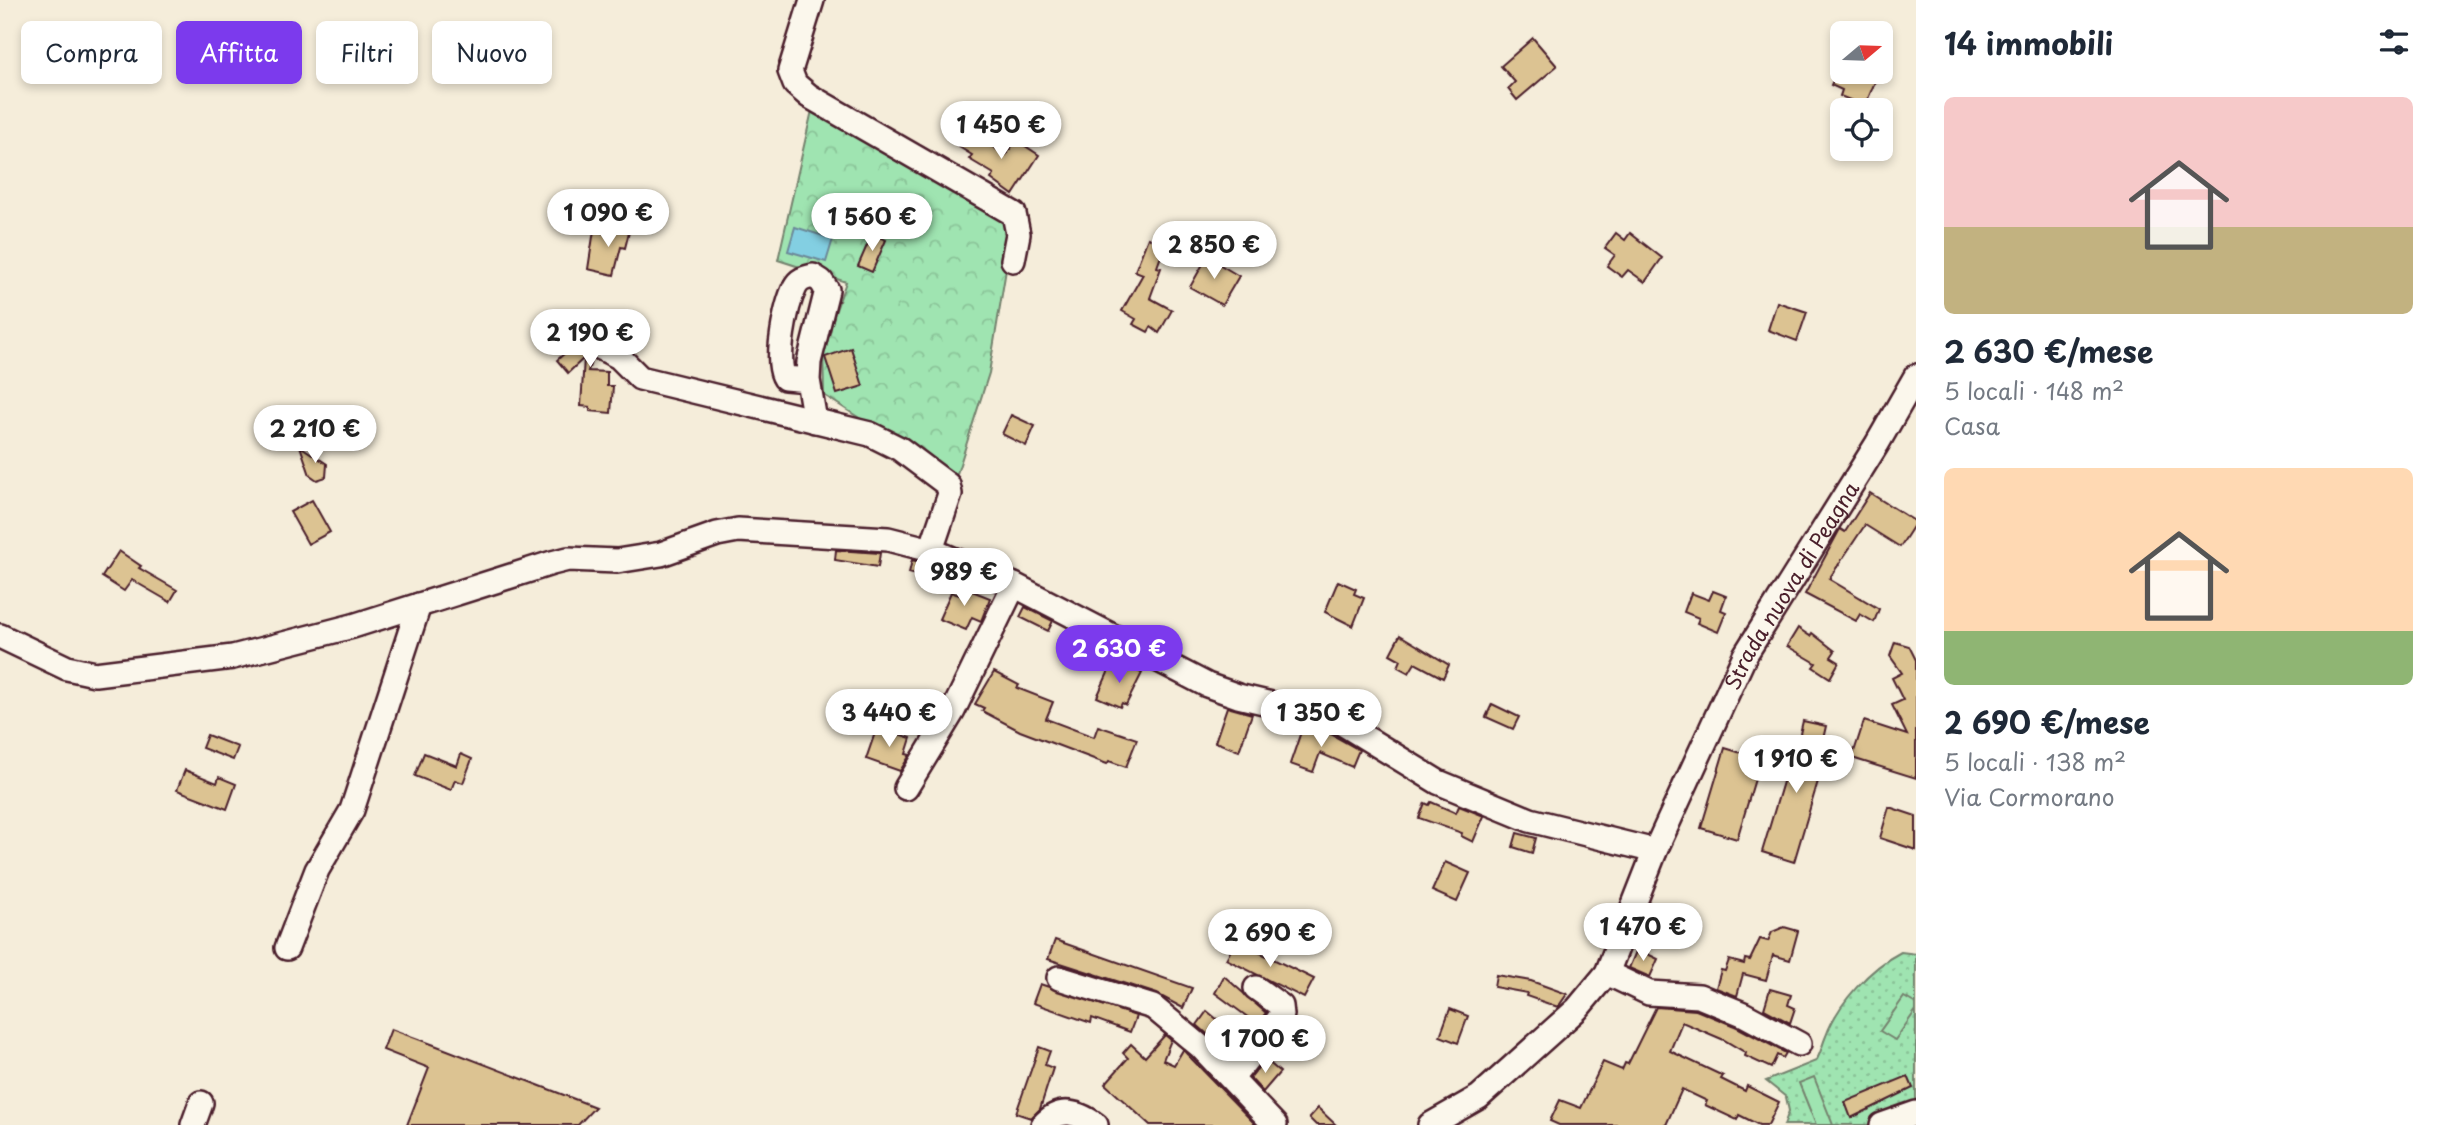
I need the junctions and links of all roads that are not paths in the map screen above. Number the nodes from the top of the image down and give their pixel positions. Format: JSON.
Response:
{"nodes":[{"id":1,"x":812,"y":0,"type":"edge"},
{"id":2,"x":1013,"y":260,"type":"dead end"},
{"id":3,"x":601,"y":348,"type":"dead end"},
{"id":4,"x":1916,"y":376,"type":"edge"},
{"id":5,"x":808,"y":380,"type":"dead end"},
{"id":6,"x":815,"y":421,"type":"junction"},
{"id":7,"x":931,"y":550,"type":"junction"},
{"id":8,"x":1014,"y":585,"type":"junction"},
{"id":9,"x":419,"y":605,"type":"junction"},
{"id":10,"x":0,"y":636,"type":"edge"},
{"id":11,"x":906,"y":788,"type":"dead end"},
{"id":12,"x":1655,"y":851,"type":"junction"},
{"id":13,"x":288,"y":948,"type":"dead end"},
{"id":14,"x":1607,"y":973,"type":"junction"},
{"id":15,"x":1059,"y":978,"type":"dead end"},
{"id":16,"x":1256,"y":988,"type":"dead end"},
{"id":17,"x":1799,"y":1044,"type":"dead end"},
{"id":18,"x":1232,"y":1078,"type":"junction"},
{"id":19,"x":201,"y":1102,"type":"dead end"},
{"id":20,"x":1916,"y":1113,"type":"edge"},
{"id":21,"x":193,"y":1125,"type":"edge"},
{"id":22,"x":1043,"y":1125,"type":"edge"},
{"id":23,"x":1096,"y":1125,"type":"edge"},
{"id":24,"x":1275,"y":1125,"type":"edge"},
{"id":25,"x":1430,"y":1125,"type":"edge"},
{"id":26,"x":1882,"y":1125,"type":"edge"}],
"edges":[{"from":1,"to":2,"type":"street"},
{"from":3,"to":6,"type":"street"},
{"from":4,"to":12,"type":"street","name":"Strada nuova di Peagna"},
{"from":5,"to":6,"type":"street"},
{"from":6,"to":7,"type":"street"},
{"from":7,"to":8,"type":"street"},
{"from":7,"to":9,"type":"street"},
{"from":8,"to":11,"type":"street"},
{"from":8,"to":12,"type":"street"},
{"from":9,"to":10,"type":"street"},
{"from":9,"to":13,"type":"street"},
{"from":12,"to":14,"type":"street","name":"Strada nuova di Peagna"},
{"from":14,"to":17,"type":"street"},
{"from":14,"to":25,"type":"street","name":"Strada nuova di Peagna"},
{"from":15,"to":18,"type":"street"},
{"from":16,"to":18,"type":"street"},
{"from":18,"to":24,"type":"street"},
{"from":19,"to":21,"type":"street"},
{"from":20,"to":26,"type":"street"},
{"from":22,"to":23,"type":"street"}]}
